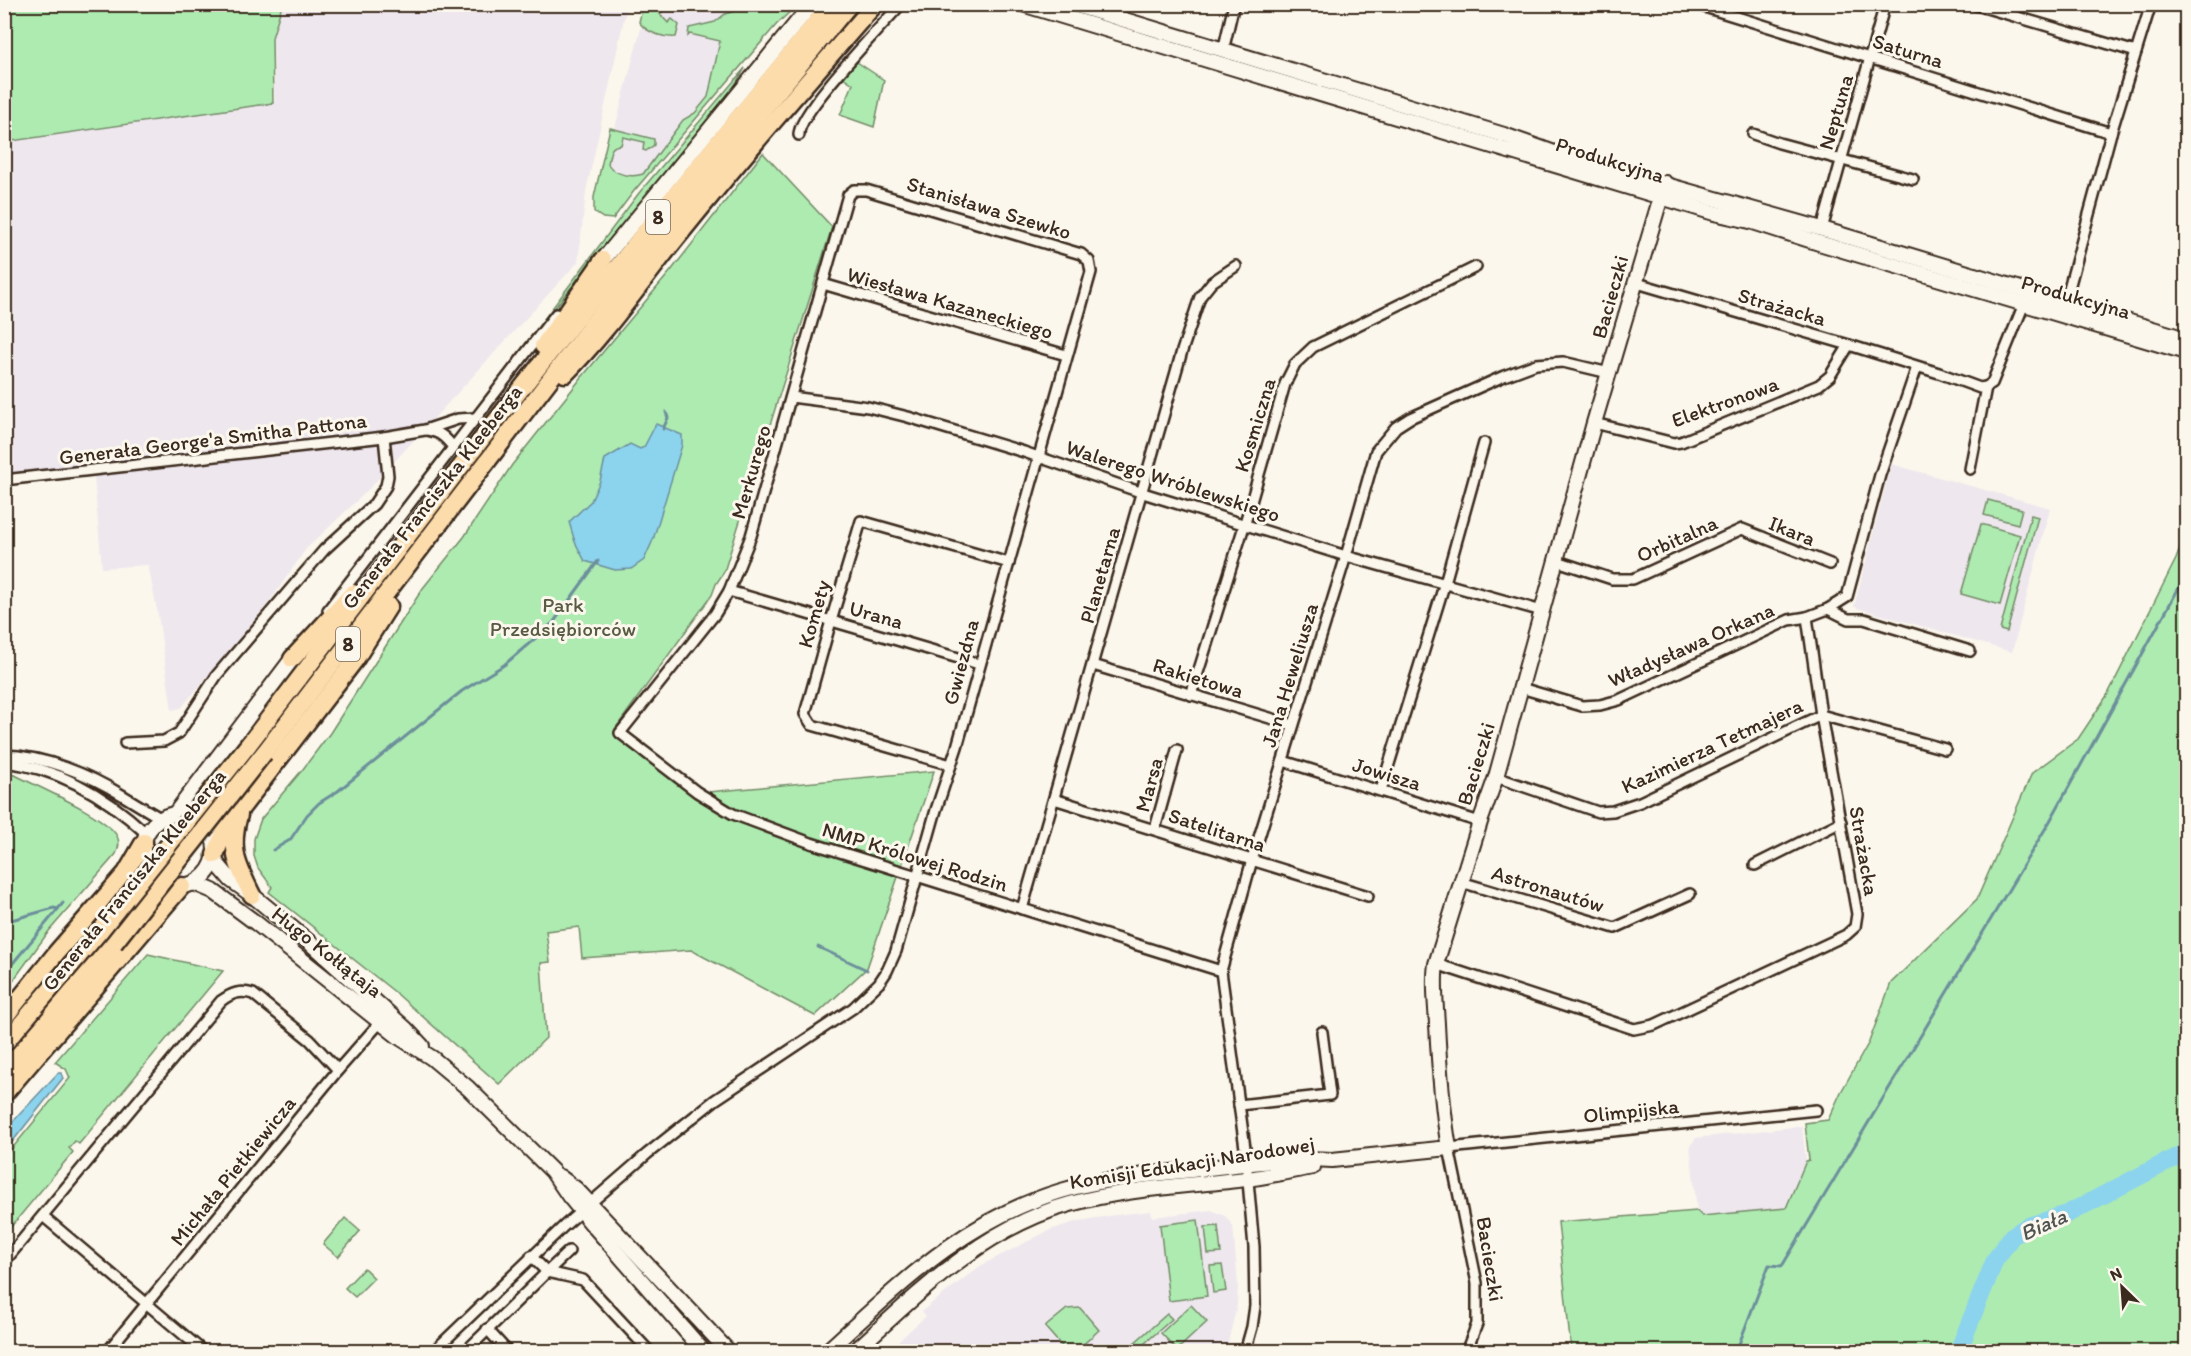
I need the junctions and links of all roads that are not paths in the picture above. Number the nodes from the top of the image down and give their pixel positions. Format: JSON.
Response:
{"nodes":[{"id":1,"x":812,"y":4,"type":"edge"},
{"id":2,"x":831,"y":4,"type":"edge"},
{"id":3,"x":850,"y":4,"type":"edge"},
{"id":4,"x":875,"y":4,"type":"edge"},
{"id":5,"x":901,"y":4,"type":"edge"},
{"id":6,"x":1022,"y":4,"type":"edge"},
{"id":7,"x":1072,"y":4,"type":"edge"},
{"id":8,"x":1234,"y":4,"type":"edge"},
{"id":9,"x":1885,"y":4,"type":"edge"},
{"id":10,"x":1973,"y":4,"type":"edge"},
{"id":11,"x":2151,"y":4,"type":"edge"},
{"id":12,"x":1700,"y":5,"type":"edge"},
{"id":13,"x":1123,"y":28,"type":"junction"},
{"id":14,"x":1223,"y":51,"type":"junction"},
{"id":15,"x":2136,"y":52,"type":"junction"},
{"id":16,"x":1870,"y":58,"type":"junction"},
{"id":17,"x":2111,"y":132,"type":"junction"},
{"id":18,"x":1753,"y":134,"type":"dead end"},
{"id":19,"x":799,"y":135,"type":"dead end"},
{"id":20,"x":1840,"y":160,"type":"junction"},
{"id":21,"x":1913,"y":179,"type":"dead end"},
{"id":22,"x":854,"y":190,"type":"joint"},
{"id":23,"x":1663,"y":190,"type":"junction"},
{"id":24,"x":1820,"y":236,"type":"junction"},
{"id":25,"x":603,"y":261,"type":"junction"},
{"id":26,"x":1236,"y":266,"type":"dead end"},
{"id":27,"x":1476,"y":267,"type":"dead end"},
{"id":28,"x":1636,"y":283,"type":"junction"},
{"id":29,"x":823,"y":285,"type":"junction"},
{"id":30,"x":2024,"y":303,"type":"junction"},
{"id":31,"x":2065,"y":303,"type":"junction"},
{"id":32,"x":2185,"y":335,"type":"edge"},
{"id":33,"x":1849,"y":345,"type":"junction"},
{"id":34,"x":2187,"y":352,"type":"edge"},
{"id":35,"x":1066,"y":355,"type":"junction"},
{"id":36,"x":1917,"y":367,"type":"junction"},
{"id":37,"x":1609,"y":373,"type":"junction"},
{"id":38,"x":1986,"y":387,"type":"junction"},
{"id":39,"x":791,"y":397,"type":"junction"},
{"id":40,"x":524,"y":414,"type":"junction"},
{"id":41,"x":475,"y":418,"type":"junction"},
{"id":42,"x":1594,"y":423,"type":"junction"},
{"id":43,"x":424,"y":430,"type":"junction"},
{"id":44,"x":488,"y":431,"type":"junction"},
{"id":45,"x":384,"y":437,"type":"junction"},
{"id":46,"x":1484,"y":442,"type":"dead end"},
{"id":47,"x":453,"y":447,"type":"junction"},
{"id":48,"x":1039,"y":457,"type":"junction"},
{"id":49,"x":1970,"y":469,"type":"dead end"},
{"id":50,"x":4,"y":480,"type":"edge"},
{"id":51,"x":1143,"y":493,"type":"junction"},
{"id":52,"x":1245,"y":523,"type":"junction"},
{"id":53,"x":414,"y":529,"type":"junction"},
{"id":54,"x":1742,"y":529,"type":"joint"},
{"id":55,"x":432,"y":534,"type":"junction"},
{"id":56,"x":1346,"y":556,"type":"junction"},
{"id":57,"x":1557,"y":561,"type":"junction"},
{"id":58,"x":1009,"y":563,"type":"junction"},
{"id":59,"x":1830,"y":564,"type":"dead end"},
{"id":60,"x":1445,"y":581,"type":"junction"},
{"id":61,"x":729,"y":591,"type":"junction"},
{"id":62,"x":1828,"y":609,"type":"junction"},
{"id":63,"x":1542,"y":611,"type":"junction"},
{"id":64,"x":1807,"y":617,"type":"junction"},
{"id":65,"x":831,"y":621,"type":"junction"},
{"id":66,"x":1970,"y":651,"type":"dead end"},
{"id":67,"x":292,"y":659,"type":"junction"},
{"id":68,"x":979,"y":664,"type":"junction"},
{"id":69,"x":1093,"y":665,"type":"junction"},
{"id":70,"x":1521,"y":688,"type":"junction"},
{"id":71,"x":1191,"y":696,"type":"junction"},
{"id":72,"x":1821,"y":715,"type":"junction"},
{"id":73,"x":1293,"y":725,"type":"junction"},
{"id":74,"x":620,"y":733,"type":"joint"},
{"id":75,"x":125,"y":743,"type":"dead end"},
{"id":76,"x":1945,"y":749,"type":"dead end"},
{"id":77,"x":1177,"y":750,"type":"dead end"},
{"id":78,"x":4,"y":755,"type":"edge"},
{"id":79,"x":1283,"y":761,"type":"junction"},
{"id":80,"x":4,"y":762,"type":"edge"},
{"id":81,"x":951,"y":765,"type":"junction"},
{"id":82,"x":1496,"y":777,"type":"junction"},
{"id":83,"x":1382,"y":790,"type":"junction"},
{"id":84,"x":1054,"y":799,"type":"junction"},
{"id":85,"x":240,"y":811,"type":"junction"},
{"id":86,"x":168,"y":817,"type":"junction"},
{"id":87,"x":1480,"y":822,"type":"junction"},
{"id":88,"x":1841,"y":822,"type":"junction"},
{"id":89,"x":1155,"y":829,"type":"junction"},
{"id":90,"x":146,"y":838,"type":"junction"},
{"id":91,"x":214,"y":857,"type":"junction"},
{"id":92,"x":1252,"y":860,"type":"junction"},
{"id":93,"x":1755,"y":865,"type":"dead end"},
{"id":94,"x":918,"y":877,"type":"junction"},
{"id":95,"x":1461,"y":882,"type":"junction"},
{"id":96,"x":188,"y":884,"type":"junction"},
{"id":97,"x":1690,"y":894,"type":"dead end"},
{"id":98,"x":252,"y":895,"type":"junction"},
{"id":99,"x":1368,"y":896,"type":"dead end"},
{"id":100,"x":1022,"y":909,"type":"junction"},
{"id":101,"x":1436,"y":964,"type":"junction"},
{"id":102,"x":1221,"y":971,"type":"junction"},
{"id":103,"x":384,"y":1017,"type":"junction"},
{"id":104,"x":4,"y":1018,"type":"edge"},
{"id":105,"x":1322,"y":1032,"type":"dead end"},
{"id":106,"x":4,"y":1044,"type":"edge"},
{"id":107,"x":338,"y":1070,"type":"junction"},
{"id":108,"x":4,"y":1072,"type":"edge"},
{"id":109,"x":4,"y":1094,"type":"edge"},
{"id":110,"x":1239,"y":1105,"type":"junction"},
{"id":111,"x":1816,"y":1110,"type":"dead end"},
{"id":112,"x":1449,"y":1148,"type":"junction"},
{"id":113,"x":1248,"y":1171,"type":"junction"},
{"id":114,"x":586,"y":1207,"type":"junction"},
{"id":115,"x":43,"y":1216,"type":"junction"},
{"id":116,"x":569,"y":1251,"type":"dead end"},
{"id":117,"x":531,"y":1256,"type":"junction"},
{"id":118,"x":4,"y":1262,"type":"edge"},
{"id":119,"x":547,"y":1272,"type":"junction"},
{"id":120,"x":148,"y":1303,"type":"junction"},
{"id":121,"x":487,"y":1329,"type":"junction"},
{"id":122,"x":695,"y":1349,"type":"edge"},
{"id":123,"x":107,"y":1352,"type":"edge"},
{"id":124,"x":204,"y":1352,"type":"edge"},
{"id":125,"x":433,"y":1352,"type":"edge"},
{"id":126,"x":465,"y":1352,"type":"edge"},
{"id":127,"x":508,"y":1352,"type":"edge"},
{"id":128,"x":650,"y":1352,"type":"edge"},
{"id":129,"x":729,"y":1352,"type":"edge"},
{"id":130,"x":826,"y":1352,"type":"edge"},
{"id":131,"x":854,"y":1352,"type":"edge"},
{"id":132,"x":1245,"y":1352,"type":"edge"},
{"id":133,"x":1466,"y":1352,"type":"edge"}],
"edges":[{"from":1,"to":25,"type":"street"},
{"from":2,"to":44,"type":"highway","name":"Generała Franciszka Kleeberga","number":"8"},
{"from":3,"to":40,"type":"highway","name":"Generała Franciszka Kleeberga","number":"8"},
{"from":4,"to":40,"type":"highway"},
{"from":5,"to":19,"type":"street"},
{"from":6,"to":13,"type":"street","name":"Produkcyjna"},
{"from":7,"to":13,"type":"street","name":"Produkcyjna"},
{"from":8,"to":14,"type":"street"},
{"from":9,"to":16,"type":"street","name":"Neptuna"},
{"from":10,"to":15,"type":"street"},
{"from":11,"to":15,"type":"street"},
{"from":12,"to":16,"type":"street","name":"Saturna"},
{"from":13,"to":14,"type":"street","name":"Produkcyjna"},
{"from":13,"to":23,"type":"street","name":"Produkcyjna"},
{"from":14,"to":23,"type":"street","name":"Produkcyjna"},
{"from":15,"to":17,"type":"street"},
{"from":16,"to":17,"type":"street","name":"Saturna"},
{"from":16,"to":20,"type":"street","name":"Neptuna"},
{"from":17,"to":31,"type":"street"},
{"from":18,"to":20,"type":"street"},
{"from":20,"to":21,"type":"street"},
{"from":20,"to":24,"type":"street","name":"Neptuna"},
{"from":22,"to":29,"type":"street","name":"Merkurego"},
{"from":22,"to":35,"type":"street","name":"Stanisława Szewko"},
{"from":23,"to":24,"type":"street","name":"Produkcyjna"},
{"from":23,"to":28,"type":"street","name":"Bacieczki"},
{"from":24,"to":30,"type":"street","name":"Produkcyjna"},
{"from":24,"to":31,"type":"street","name":"Produkcyjna"},
{"from":25,"to":41,"type":"street"},
{"from":25,"to":44,"type":"highway"},
{"from":26,"to":51,"type":"street","name":"Planetarna"},
{"from":27,"to":52,"type":"street","name":"Kosmiczna"},
{"from":28,"to":33,"type":"street","name":"Strażacka"},
{"from":28,"to":37,"type":"street","name":"Bacieczki"},
{"from":29,"to":35,"type":"street","name":"Wiesława Kazaneckiego"},
{"from":29,"to":39,"type":"street","name":"Merkurego"},
{"from":30,"to":34,"type":"street","name":"Produkcyjna"},
{"from":30,"to":38,"type":"street"},
{"from":31,"to":32,"type":"street","name":"Produkcyjna"},
{"from":33,"to":36,"type":"street","name":"Strażacka"},
{"from":33,"to":42,"type":"street","name":"Elektronowa"},
{"from":35,"to":48,"type":"street","name":"Stanisława Szewko"},
{"from":36,"to":38,"type":"street","name":"Strażacka"},
{"from":36,"to":62,"type":"street"},
{"from":37,"to":42,"type":"street","name":"Bacieczki"},
{"from":37,"to":56,"type":"street","name":"Jana Heweliusza"},
{"from":38,"to":49,"type":"street"},
{"from":39,"to":48,"type":"street","name":"Walerego Wróblewskiego"},
{"from":39,"to":61,"type":"street","name":"Merkurego"},
{"from":40,"to":55,"type":"highway","name":"Generała Franciszka Kleeberga","number":"8"},
{"from":41,"to":43,"type":"street","name":"Generała George'a Smitha Pattona"},
{"from":41,"to":47,"type":"street"},
{"from":42,"to":57,"type":"street","name":"Bacieczki"},
{"from":43,"to":45,"type":"street","name":"Generała George'a Smitha Pattona"},
{"from":43,"to":47,"type":"street"},
{"from":44,"to":53,"type":"highway","name":"Generała Franciszka Kleeberga","number":"8"},
{"from":45,"to":50,"type":"street","name":"Generała George'a Smitha Pattona"},
{"from":45,"to":75,"type":"street"},
{"from":46,"to":60,"type":"street"},
{"from":47,"to":67,"type":"street"},
{"from":48,"to":51,"type":"street","name":"Walerego Wróblewskiego"},
{"from":48,"to":58,"type":"street","name":"Gwiezdna"},
{"from":51,"to":52,"type":"street","name":"Walerego Wróblewskiego"},
{"from":51,"to":69,"type":"street","name":"Planetarna"},
{"from":52,"to":56,"type":"street","name":"Walerego Wróblewskiego"},
{"from":52,"to":71,"type":"street","name":"Kosmiczna"},
{"from":53,"to":67,"type":"highway"},
{"from":53,"to":106,"type":"highway","name":"Generała Franciszka Kleeberga","number":"8","bridge":true},
{"from":54,"to":57,"type":"street","name":"Orbitalna"},
{"from":54,"to":59,"type":"street","name":"Ikara"},
{"from":55,"to":85,"type":"highway"},
{"from":55,"to":108,"type":"highway","name":"Generała Franciszka Kleeberga","number":"8","bridge":true},
{"from":56,"to":60,"type":"street","name":"Walerego Wróblewskiego"},
{"from":56,"to":73,"type":"street","name":"Jana Heweliusza"},
{"from":57,"to":63,"type":"street","name":"Bacieczki"},
{"from":58,"to":65,"type":"street","name":"Komety"},
{"from":58,"to":68,"type":"street","name":"Gwiezdna"},
{"from":60,"to":63,"type":"street","name":"Walerego Wróblewskiego"},
{"from":60,"to":83,"type":"street"},
{"from":61,"to":65,"type":"street","name":"Urana"},
{"from":61,"to":74,"type":"street","name":"Merkurego"},
{"from":62,"to":64,"type":"street"},
{"from":62,"to":66,"type":"street"},
{"from":63,"to":70,"type":"street","name":"Bacieczki"},
{"from":64,"to":70,"type":"street","name":"Władysława Orkana"},
{"from":64,"to":72,"type":"street","name":"Strażacka"},
{"from":65,"to":68,"type":"street","name":"Urana"},
{"from":65,"to":81,"type":"street","name":"Komety"},
{"from":67,"to":86,"type":"street"},
{"from":68,"to":81,"type":"street","name":"Gwiezdna"},
{"from":69,"to":71,"type":"street","name":"Rakietowa"},
{"from":69,"to":84,"type":"street","name":"Planetarna"},
{"from":70,"to":82,"type":"street","name":"Bacieczki"},
{"from":71,"to":73,"type":"street","name":"Rakietowa"},
{"from":72,"to":76,"type":"street","name":"Kazimierza Tetmajera"},
{"from":72,"to":82,"type":"street","name":"Kazimierza Tetmajera"},
{"from":72,"to":88,"type":"street","name":"Strażacka"},
{"from":73,"to":79,"type":"street","name":"Jana Heweliusza"},
{"from":74,"to":94,"type":"street","name":"NMP Królowej Rodzin"},
{"from":77,"to":89,"type":"street","name":"Marsa"},
{"from":78,"to":86,"type":"street"},
{"from":79,"to":83,"type":"street","name":"Jowisza"},
{"from":79,"to":92,"type":"street","name":"Jana Heweliusza"},
{"from":80,"to":90,"type":"street"},
{"from":81,"to":94,"type":"street","name":"Gwiezdna"},
{"from":82,"to":87,"type":"street","name":"Bacieczki"},
{"from":83,"to":87,"type":"street","name":"Jowisza"},
{"from":84,"to":89,"type":"street","name":"Satelitarna"},
{"from":84,"to":100,"type":"street","name":"Planetarna"},
{"from":85,"to":91,"type":"highway"},
{"from":85,"to":98,"type":"highway"},
{"from":86,"to":90,"type":"street"},
{"from":86,"to":91,"type":"street"},
{"from":87,"to":95,"type":"street","name":"Bacieczki"},
{"from":88,"to":93,"type":"street"},
{"from":88,"to":101,"type":"street","name":"Strażacka"},
{"from":89,"to":92,"type":"street","name":"Satelitarna"},
{"from":90,"to":96,"type":"street"},
{"from":90,"to":104,"type":"highway"},
{"from":91,"to":96,"type":"street"},
{"from":91,"to":98,"type":"street","name":"Hugo Kołłątaja"},
{"from":92,"to":99,"type":"street","name":"Satelitarna"},
{"from":92,"to":102,"type":"street","name":"Jana Heweliusza"},
{"from":94,"to":100,"type":"street","name":"NMP Królowej Rodzin"},
{"from":94,"to":114,"type":"street","name":"Gwiezdna"},
{"from":95,"to":97,"type":"street","name":"Astronautów"},
{"from":95,"to":101,"type":"street","name":"Bacieczki"},
{"from":96,"to":103,"type":"street","name":"Hugo Kołłątaja"},
{"from":96,"to":109,"type":"highway"},
{"from":98,"to":103,"type":"street","name":"Hugo Kołłątaja"},
{"from":100,"to":102,"type":"street","name":"NMP Królowej Rodzin"},
{"from":101,"to":112,"type":"street","name":"Bacieczki"},
{"from":102,"to":110,"type":"street","name":"Jana Heweliusza"},
{"from":103,"to":107,"type":"street","name":"Michała Pietkiewicza"},
{"from":103,"to":114,"type":"street","name":"Hugo Kołłątaja"},
{"from":105,"to":110,"type":"street"},
{"from":107,"to":115,"type":"street"},
{"from":107,"to":120,"type":"street","name":"Michała Pietkiewicza"},
{"from":110,"to":113,"type":"street","name":"Jana Heweliusza"},
{"from":111,"to":112,"type":"street","name":"Olimpijska"},
{"from":112,"to":113,"type":"street","name":"Komisji Edukacji Narodowej"},
{"from":112,"to":133,"type":"street","name":"Bacieczki"},
{"from":113,"to":130,"type":"street","name":"Komisji Edukacji Narodowej"},
{"from":113,"to":131,"type":"street","name":"Komisji Edukacji Narodowej"},
{"from":113,"to":132,"type":"street","name":"Jana Heweliusza"},
{"from":114,"to":117,"type":"street","name":"Gwiezdna"},
{"from":114,"to":122,"type":"street","name":"Hugo Kołłątaja"},
{"from":114,"to":129,"type":"street","name":"Hugo Kołłątaja"},
{"from":115,"to":118,"type":"street"},
{"from":115,"to":120,"type":"street"},
{"from":116,"to":119,"type":"street"},
{"from":117,"to":119,"type":"street"},
{"from":117,"to":125,"type":"street","name":"Gwiezdna"},
{"from":119,"to":121,"type":"street"},
{"from":119,"to":128,"type":"street"},
{"from":120,"to":123,"type":"street","name":"Michała Pietkiewicza"},
{"from":120,"to":124,"type":"street"},
{"from":121,"to":126,"type":"street"},
{"from":121,"to":127,"type":"street"}]}
